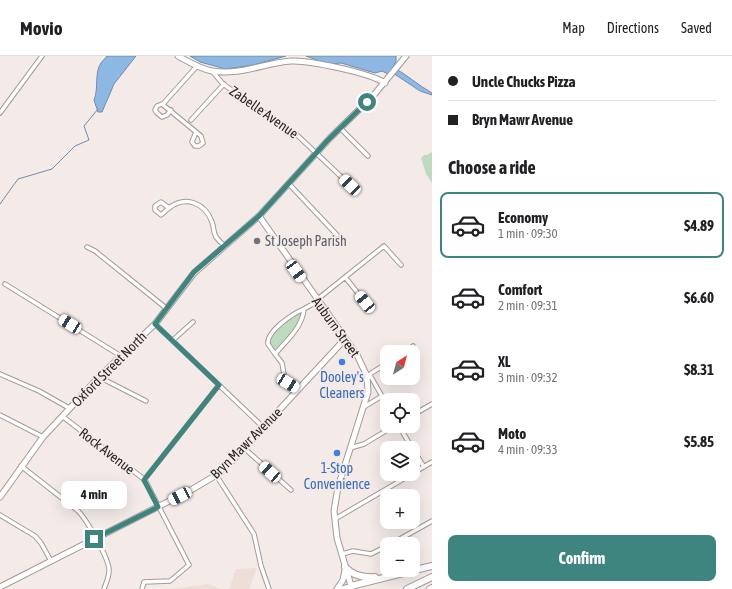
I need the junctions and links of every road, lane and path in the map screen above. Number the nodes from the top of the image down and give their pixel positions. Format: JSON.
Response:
{"nodes":[{"id":1,"x":42,"y":56,"type":"edge"},
{"id":2,"x":178,"y":56,"type":"edge"},
{"id":3,"x":406,"y":56,"type":"edge"},
{"id":4,"x":197,"y":66,"type":"junction"},
{"id":5,"x":212,"y":71,"type":"junction"},
{"id":6,"x":224,"y":84,"type":"junction"},
{"id":7,"x":383,"y":85,"type":"junction"},
{"id":8,"x":163,"y":104,"type":"junction"},
{"id":9,"x":171,"y":110,"type":"junction"},
{"id":10,"x":0,"y":113,"type":"edge"},
{"id":11,"x":191,"y":120,"type":"dead end"},
{"id":12,"x":340,"y":128,"type":"junction"},
{"id":13,"x":196,"y":132,"type":"dead end"},
{"id":14,"x":317,"y":152,"type":"junction"},
{"id":15,"x":368,"y":156,"type":"dead end"},
{"id":16,"x":289,"y":184,"type":"junction"},
{"id":17,"x":350,"y":185,"type":"dead end"},
{"id":18,"x":169,"y":208,"type":"dead end"},
{"id":19,"x":259,"y":216,"type":"junction"},
{"id":20,"x":337,"y":235,"type":"dead end"},
{"id":21,"x":225,"y":246,"type":"junction"},
{"id":22,"x":87,"y":247,"type":"dead end"},
{"id":23,"x":401,"y":265,"type":"dead end"},
{"id":24,"x":345,"y":277,"type":"junction"},
{"id":25,"x":5,"y":284,"type":"dead end"},
{"id":26,"x":318,"y":301,"type":"junction"},
{"id":27,"x":365,"y":302,"type":"dead end"},
{"id":28,"x":166,"y":308,"type":"junction"},
{"id":29,"x":304,"y":309,"type":"junction"},
{"id":30,"x":193,"y":322,"type":"dead end"},
{"id":31,"x":155,"y":324,"type":"junction"},
{"id":32,"x":345,"y":339,"type":"junction"},
{"id":33,"x":173,"y":340,"type":"junction"},
{"id":34,"x":275,"y":354,"type":"junction"},
{"id":35,"x":121,"y":356,"type":"junction"},
{"id":36,"x":380,"y":368,"type":"edge"},
{"id":37,"x":0,"y":374,"type":"edge"},
{"id":38,"x":367,"y":376,"type":"junction"},
{"id":39,"x":99,"y":377,"type":"junction"},
{"id":40,"x":219,"y":385,"type":"junction"},
{"id":41,"x":298,"y":389,"type":"junction"},
{"id":42,"x":380,"y":393,"type":"edge"},
{"id":43,"x":380,"y":397,"type":"edge"},
{"id":44,"x":146,"y":401,"type":"dead end"},
{"id":45,"x":432,"y":404,"type":"edge"},
{"id":46,"x":364,"y":407,"type":"junction"},
{"id":47,"x":69,"y":408,"type":"junction"},
{"id":48,"x":420,"y":411,"type":"edge"},
{"id":49,"x":0,"y":415,"type":"edge"},
{"id":50,"x":62,"y":416,"type":"junction"},
{"id":51,"x":263,"y":427,"type":"junction"},
{"id":52,"x":382,"y":433,"type":"edge"},
{"id":53,"x":43,"y":437,"type":"junction"},
{"id":54,"x":244,"y":448,"type":"junction"},
{"id":55,"x":350,"y":448,"type":"junction"},
{"id":56,"x":420,"y":460,"type":"edge"},
{"id":57,"x":432,"y":462,"type":"edge"},
{"id":58,"x":21,"y":466,"type":"junction"},
{"id":59,"x":424,"y":467,"type":"junction"},
{"id":60,"x":420,"y":469,"type":"edge"},
{"id":61,"x":216,"y":475,"type":"junction"},
{"id":62,"x":144,"y":480,"type":"junction"},
{"id":63,"x":400,"y":481,"type":"edge"},
{"id":64,"x":291,"y":490,"type":"dead end"},
{"id":65,"x":0,"y":497,"type":"edge"},
{"id":66,"x":158,"y":507,"type":"junction"},
{"id":67,"x":0,"y":515,"type":"edge"},
{"id":68,"x":335,"y":519,"type":"junction"},
{"id":69,"x":432,"y":521,"type":"edge"},
{"id":70,"x":403,"y":537,"type":"edge"},
{"id":71,"x":96,"y":538,"type":"junction"},
{"id":72,"x":380,"y":550,"type":"edge"},
{"id":73,"x":342,"y":554,"type":"junction"},
{"id":74,"x":51,"y":561,"type":"junction"},
{"id":75,"x":345,"y":566,"type":"junction"},
{"id":76,"x":432,"y":566,"type":"edge"},
{"id":77,"x":420,"y":569,"type":"edge"},
{"id":78,"x":380,"y":576,"type":"edge"},
{"id":79,"x":388,"y":577,"type":"edge"},
{"id":80,"x":432,"y":577,"type":"edge"},
{"id":81,"x":0,"y":587,"type":"edge"},
{"id":82,"x":351,"y":588,"type":"edge"},
{"id":83,"x":104,"y":589,"type":"edge"},
{"id":84,"x":142,"y":589,"type":"edge"},
{"id":85,"x":269,"y":589,"type":"edge"},
{"id":86,"x":337,"y":589,"type":"edge"},
{"id":87,"x":342,"y":589,"type":"edge"},
{"id":88,"x":407,"y":589,"type":"edge"}],
"edges":[{"from":1,"to":10,"type":"street"},
{"from":2,"to":4,"type":"main road"},
{"from":3,"to":7,"type":"main road","name":"Oxford Street North"},
{"from":4,"to":5,"type":"main road"},
{"from":4,"to":8,"type":"street"},
{"from":5,"to":6,"type":"street","name":"Zabelle Avenue"},
{"from":5,"to":7,"type":"main road"},
{"from":6,"to":11,"type":"street"},
{"from":6,"to":14,"type":"street","name":"Zabelle Avenue"},
{"from":7,"to":12,"type":"main road","name":"Oxford Street North"},
{"from":8,"to":9,"type":"street"},
{"from":8,"to":9,"type":"street"},
{"from":9,"to":13,"type":"street"},
{"from":12,"to":14,"type":"main road","name":"Oxford Street North"},
{"from":12,"to":15,"type":"street"},
{"from":14,"to":16,"type":"main road","name":"Oxford Street North"},
{"from":14,"to":17,"type":"street","name":"Zabelle Avenue"},
{"from":16,"to":19,"type":"main road","name":"Oxford Street North"},
{"from":16,"to":20,"type":"street"},
{"from":18,"to":21,"type":"street"},
{"from":19,"to":21,"type":"main road","name":"Oxford Street North"},
{"from":19,"to":26,"type":"main road","name":"Auburn Street"},
{"from":21,"to":28,"type":"main road","name":"Oxford Street North"},
{"from":22,"to":28,"type":"street"},
{"from":23,"to":24,"type":"street"},
{"from":24,"to":26,"type":"street"},
{"from":24,"to":27,"type":"street"},
{"from":25,"to":35,"type":"street"},
{"from":26,"to":29,"type":"street"},
{"from":26,"to":32,"type":"main road","name":"Auburn Street"},
{"from":28,"to":31,"type":"main road","name":"Oxford Street North"},
{"from":29,"to":34,"type":"street"},
{"from":29,"to":34,"type":"street"},
{"from":30,"to":33,"type":"street"},
{"from":31,"to":33,"type":"street"},
{"from":31,"to":35,"type":"main road","name":"Oxford Street North"},
{"from":32,"to":38,"type":"main road","name":"Auburn Street"},
{"from":32,"to":41,"type":"main road","name":"Bryn Mawr Avenue"},
{"from":33,"to":40,"type":"street"},
{"from":34,"to":41,"type":"street"},
{"from":35,"to":39,"type":"main road","name":"Oxford Street North"},
{"from":36,"to":38,"type":"street"},
{"from":37,"to":47,"type":"street"},
{"from":38,"to":42,"type":"street"},
{"from":38,"to":46,"type":"main road","name":"Auburn Street"},
{"from":39,"to":44,"type":"street"},
{"from":39,"to":47,"type":"main road","name":"Oxford Street North"},
{"from":40,"to":51,"type":"street"},
{"from":40,"to":62,"type":"street"},
{"from":41,"to":51,"type":"main road","name":"Bryn Mawr Avenue"},
{"from":43,"to":46,"type":"street"},
{"from":45,"to":48,"type":"street"},
{"from":46,"to":55,"type":"main road","name":"Auburn Street"},
{"from":47,"to":50,"type":"main road","name":"Oxford Street North"},
{"from":49,"to":53,"type":"street"},
{"from":50,"to":53,"type":"main road","name":"Oxford Street North"},
{"from":50,"to":62,"type":"street","name":"Rock Avenue"},
{"from":51,"to":54,"type":"main road","name":"Bryn Mawr Avenue"},
{"from":52,"to":55,"type":"street"},
{"from":53,"to":58,"type":"main road","name":"Oxford Street North"},
{"from":54,"to":61,"type":"main road","name":"Bryn Mawr Avenue"},
{"from":54,"to":64,"type":"street"},
{"from":55,"to":68,"type":"main road","name":"Auburn Street"},
{"from":56,"to":59,"type":"street"},
{"from":57,"to":59,"type":"street"},
{"from":58,"to":65,"type":"main road","name":"Oxford Street North"},
{"from":58,"to":71,"type":"street"},
{"from":59,"to":60,"type":"street"},
{"from":61,"to":66,"type":"main road","name":"Bryn Mawr Avenue"},
{"from":61,"to":85,"type":"street"},
{"from":62,"to":66,"type":"street","name":"Rock Avenue"},
{"from":63,"to":68,"type":"street"},
{"from":66,"to":71,"type":"main road","name":"Bryn Mawr Avenue"},
{"from":66,"to":84,"type":"street","name":"Rock Avenue"},
{"from":67,"to":74,"type":"street"},
{"from":68,"to":73,"type":"main road","name":"Auburn Street"},
{"from":69,"to":70,"type":"street"},
{"from":71,"to":74,"type":"main road","name":"Bryn Mawr Avenue"},
{"from":71,"to":83,"type":"street"},
{"from":72,"to":73,"type":"street"},
{"from":73,"to":75,"type":"main road","name":"Auburn Street"},
{"from":74,"to":81,"type":"main road","name":"Bryn Mawr Avenue"},
{"from":75,"to":78,"type":"highway"},
{"from":75,"to":82,"type":"main road","name":"Auburn Street"},
{"from":75,"to":86,"type":"main road"},
{"from":76,"to":77,"type":"highway"},
{"from":79,"to":82,"type":"highway"},
{"from":80,"to":88,"type":"highway"},
{"from":82,"to":87,"type":"main road"}]}
